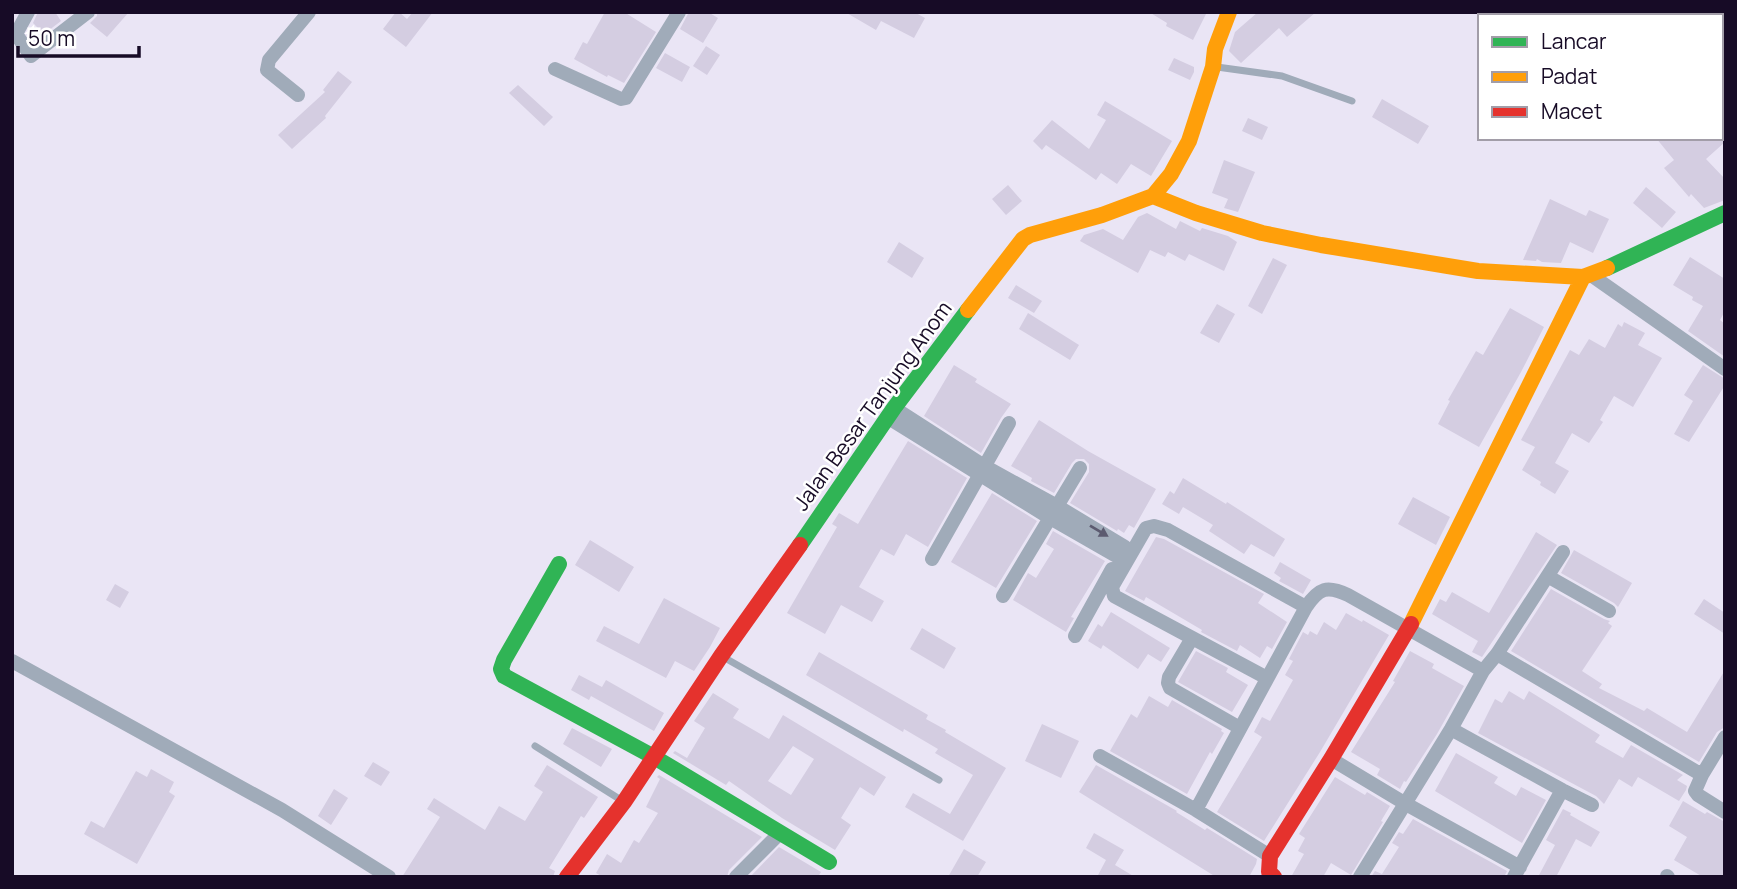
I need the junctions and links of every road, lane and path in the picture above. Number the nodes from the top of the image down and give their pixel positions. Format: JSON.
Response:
{"nodes":[{"id":1,"x":28,"y":12,"type":"edge"},
{"id":2,"x":88,"y":12,"type":"edge"},
{"id":3,"x":309,"y":12,"type":"edge"},
{"id":4,"x":679,"y":12,"type":"edge"},
{"id":5,"x":1229,"y":12,"type":"edge"},
{"id":6,"x":1213,"y":67,"type":"junction"},
{"id":7,"x":555,"y":69,"type":"dead end"},
{"id":8,"x":298,"y":95,"type":"dead end"},
{"id":9,"x":1352,"y":101,"type":"dead end"},
{"id":10,"x":1153,"y":196,"type":"junction"},
{"id":11,"x":1725,"y":213,"type":"edge"},
{"id":12,"x":1587,"y":276,"type":"junction"},
{"id":13,"x":1725,"y":369,"type":"edge"},
{"id":14,"x":890,"y":413,"type":"junction"},
{"id":15,"x":1009,"y":423,"type":"dead end"},
{"id":16,"x":1080,"y":468,"type":"dead end"},
{"id":17,"x":982,"y":471,"type":"junction"},
{"id":18,"x":1054,"y":512,"type":"junction"},
{"id":19,"x":1138,"y":522,"type":"dead end"},
{"id":20,"x":1122,"y":552,"type":"junction"},
{"id":21,"x":1563,"y":552,"type":"dead end"},
{"id":22,"x":932,"y":559,"type":"dead end"},
{"id":23,"x":559,"y":564,"type":"dead end"},
{"id":24,"x":1549,"y":576,"type":"junction"},
{"id":25,"x":1003,"y":596,"type":"dead end"},
{"id":26,"x":1306,"y":607,"type":"junction"},
{"id":27,"x":1609,"y":611,"type":"dead end"},
{"id":28,"x":1409,"y":628,"type":"junction"},
{"id":29,"x":1076,"y":636,"type":"dead end"},
{"id":30,"x":1192,"y":638,"type":"junction"},
{"id":31,"x":1497,"y":654,"type":"junction"},
{"id":32,"x":721,"y":656,"type":"junction"},
{"id":33,"x":12,"y":661,"type":"edge"},
{"id":34,"x":1483,"y":671,"type":"junction"},
{"id":35,"x":1267,"y":678,"type":"junction"},
{"id":36,"x":1240,"y":728,"type":"junction"},
{"id":37,"x":1451,"y":729,"type":"junction"},
{"id":38,"x":1725,"y":737,"type":"edge"},
{"id":39,"x":535,"y":746,"type":"dead end"},
{"id":40,"x":1100,"y":756,"type":"dead end"},
{"id":41,"x":654,"y":757,"type":"junction"},
{"id":42,"x":1332,"y":759,"type":"junction"},
{"id":43,"x":1702,"y":775,"type":"junction"},
{"id":44,"x":939,"y":780,"type":"dead end"},
{"id":45,"x":1562,"y":790,"type":"junction"},
{"id":46,"x":624,"y":802,"type":"junction"},
{"id":47,"x":1406,"y":804,"type":"junction"},
{"id":48,"x":1592,"y":806,"type":"dead end"},
{"id":49,"x":1196,"y":810,"type":"junction"},
{"id":50,"x":1725,"y":812,"type":"edge"},
{"id":51,"x":780,"y":833,"type":"junction"},
{"id":52,"x":1270,"y":856,"type":"junction"},
{"id":53,"x":830,"y":862,"type":"dead end"},
{"id":54,"x":1517,"y":872,"type":"edge"},
{"id":55,"x":574,"y":874,"type":"edge"},
{"id":56,"x":389,"y":877,"type":"edge"},
{"id":57,"x":736,"y":877,"type":"edge"},
{"id":58,"x":1273,"y":877,"type":"edge"},
{"id":59,"x":1360,"y":877,"type":"edge"}],
"edges":[{"from":1,"to":2,"type":"street"},
{"from":3,"to":8,"type":"street"},
{"from":4,"to":7,"type":"street"},
{"from":5,"to":6,"type":"street"},
{"from":6,"to":9,"type":"lane"},
{"from":6,"to":10,"type":"street"},
{"from":10,"to":12,"type":"street"},
{"from":10,"to":14,"type":"street","name":"Jalan Besar Tanjung Anom"},
{"from":11,"to":12,"type":"street"},
{"from":12,"to":13,"type":"street"},
{"from":12,"to":28,"type":"street"},
{"from":14,"to":17,"type":"street"},
{"from":14,"to":32,"type":"street","name":"Jalan Besar Tanjung Anom"},
{"from":15,"to":17,"type":"street"},
{"from":16,"to":18,"type":"street"},
{"from":17,"to":18,"type":"street"},
{"from":17,"to":22,"type":"street"},
{"from":18,"to":20,"type":"street"},
{"from":18,"to":25,"type":"street"},
{"from":19,"to":20,"type":"street"},
{"from":20,"to":29,"type":"street"},
{"from":21,"to":24,"type":"street"},
{"from":23,"to":41,"type":"street"},
{"from":24,"to":27,"type":"street"},
{"from":24,"to":31,"type":"street"},
{"from":26,"to":28,"type":"street"},
{"from":26,"to":30,"type":"street"},
{"from":26,"to":35,"type":"street"},
{"from":28,"to":34,"type":"street"},
{"from":28,"to":42,"type":"street"},
{"from":30,"to":35,"type":"street"},
{"from":30,"to":36,"type":"street"},
{"from":31,"to":34,"type":"street"},
{"from":31,"to":43,"type":"street"},
{"from":32,"to":41,"type":"street","name":"Jalan Besar Tanjung Anom"},
{"from":32,"to":44,"type":"lane"},
{"from":33,"to":56,"type":"street"},
{"from":34,"to":37,"type":"street"},
{"from":35,"to":36,"type":"street"},
{"from":36,"to":49,"type":"street"},
{"from":37,"to":45,"type":"street"},
{"from":37,"to":47,"type":"street"},
{"from":38,"to":43,"type":"street"},
{"from":39,"to":46,"type":"lane"},
{"from":40,"to":49,"type":"street"},
{"from":41,"to":46,"type":"street","name":"Jalan Besar Tanjung Anom"},
{"from":41,"to":51,"type":"street"},
{"from":42,"to":47,"type":"street"},
{"from":42,"to":52,"type":"street"},
{"from":43,"to":50,"type":"street"},
{"from":45,"to":48,"type":"street"},
{"from":45,"to":54,"type":"street"},
{"from":46,"to":55,"type":"street","name":"Jalan Besar Tanjung Anom"},
{"from":47,"to":54,"type":"street"},
{"from":47,"to":59,"type":"street"},
{"from":49,"to":52,"type":"street"},
{"from":51,"to":53,"type":"street"},
{"from":51,"to":57,"type":"street"},
{"from":52,"to":58,"type":"street"}]}
